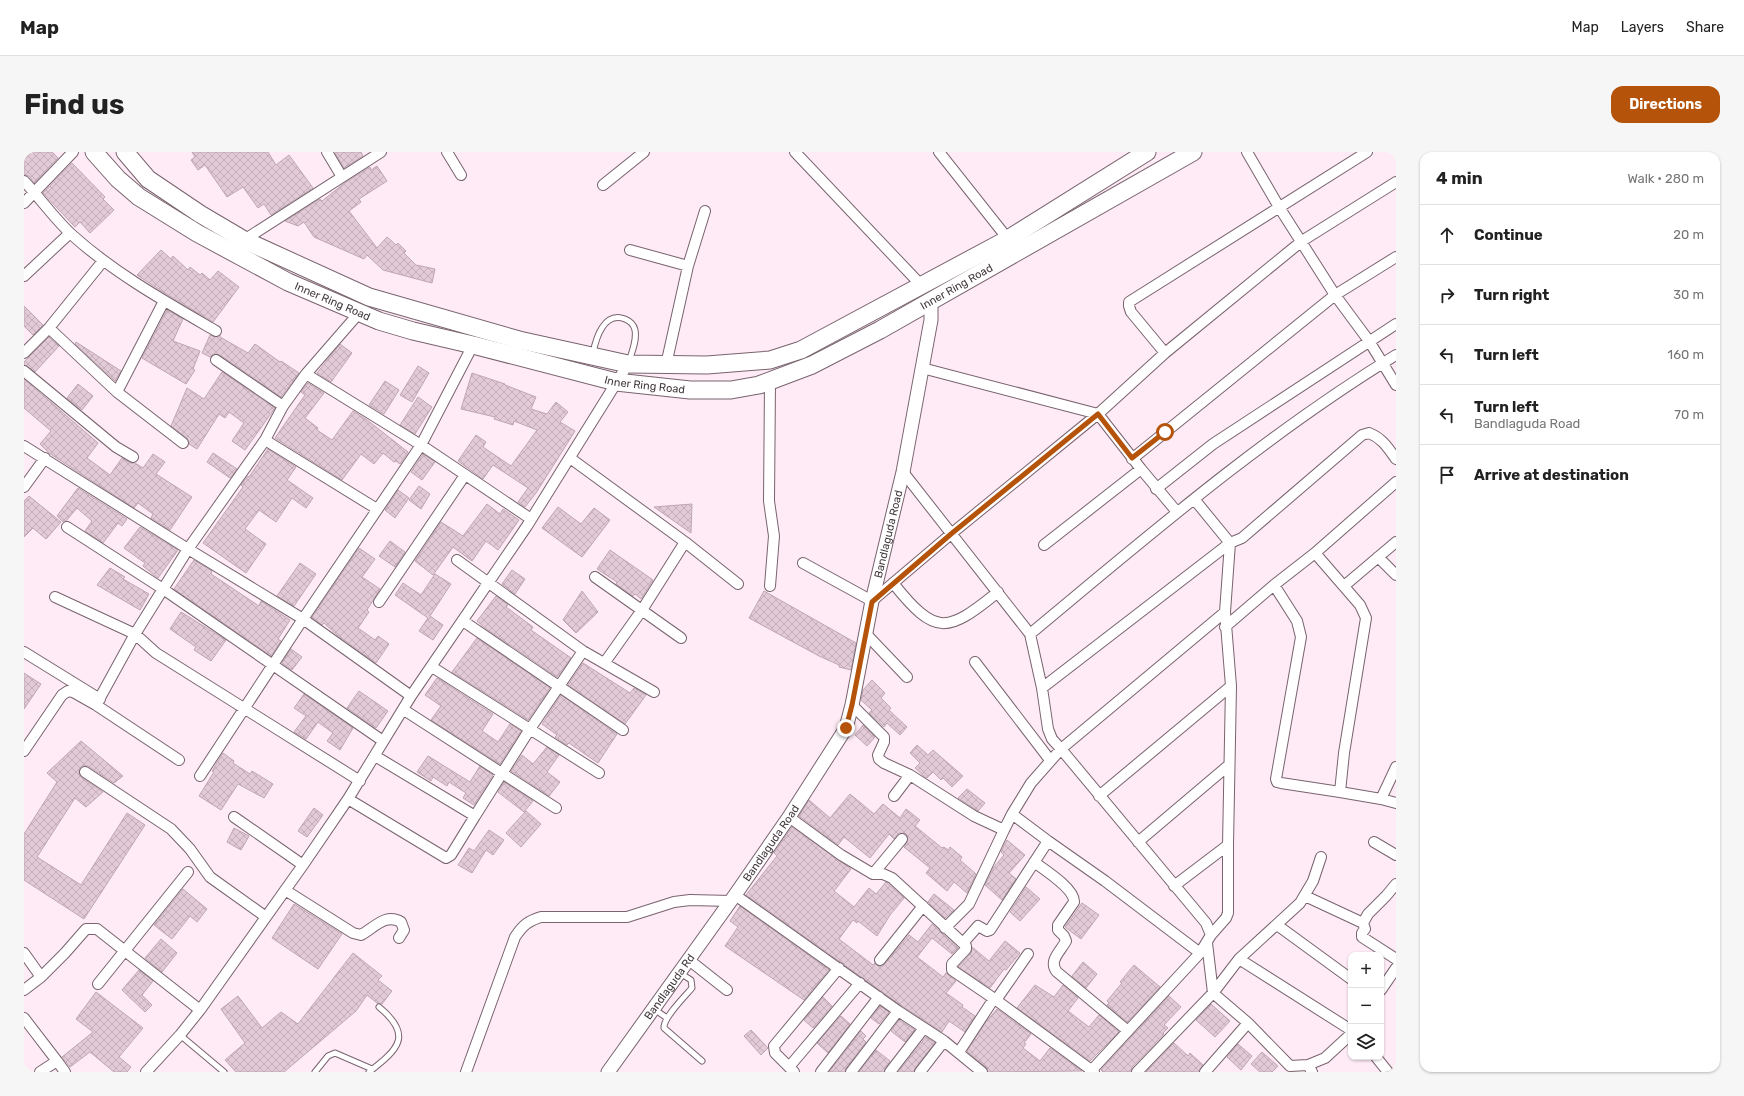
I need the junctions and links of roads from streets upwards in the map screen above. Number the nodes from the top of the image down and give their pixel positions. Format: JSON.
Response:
{"nodes":[{"id":1,"x":73,"y":152,"type":"edge"},
{"id":2,"x":125,"y":152,"type":"edge"},
{"id":3,"x":327,"y":152,"type":"edge"},
{"id":4,"x":381,"y":152,"type":"edge"},
{"id":5,"x":447,"y":152,"type":"edge"},
{"id":6,"x":644,"y":152,"type":"edge"},
{"id":7,"x":796,"y":152,"type":"edge"},
{"id":8,"x":939,"y":152,"type":"edge"},
{"id":9,"x":1148,"y":152,"type":"edge"},
{"id":10,"x":1193,"y":152,"type":"edge"},
{"id":11,"x":1247,"y":152,"type":"edge"},
{"id":12,"x":1367,"y":152,"type":"edge"},
{"id":13,"x":98,"y":153,"type":"edge"},
{"id":14,"x":461,"y":175,"type":"dead end"},
{"id":15,"x":342,"y":177,"type":"junction"},
{"id":16,"x":24,"y":181,"type":"edge"},
{"id":17,"x":1396,"y":182,"type":"edge"},
{"id":18,"x":603,"y":185,"type":"dead end"},
{"id":19,"x":34,"y":193,"type":"junction"},
{"id":20,"x":24,"y":203,"type":"edge"},
{"id":21,"x":1279,"y":207,"type":"junction"},
{"id":22,"x":705,"y":211,"type":"dead end"},
{"id":23,"x":200,"y":214,"type":"junction"},
{"id":24,"x":189,"y":228,"type":"junction"},
{"id":25,"x":70,"y":233,"type":"junction"},
{"id":26,"x":1008,"y":239,"type":"junction"},
{"id":27,"x":244,"y":240,"type":"junction"},
{"id":28,"x":1302,"y":242,"type":"junction"},
{"id":29,"x":630,"y":250,"type":"dead end"},
{"id":30,"x":1396,"y":257,"type":"edge"},
{"id":31,"x":102,"y":261,"type":"junction"},
{"id":32,"x":688,"y":266,"type":"junction"},
{"id":33,"x":24,"y":276,"type":"edge"},
{"id":34,"x":921,"y":285,"type":"junction"},
{"id":35,"x":1335,"y":295,"type":"junction"},
{"id":36,"x":931,"y":300,"type":"junction"},
{"id":37,"x":164,"y":301,"type":"junction"},
{"id":38,"x":359,"y":313,"type":"junction"},
{"id":39,"x":1396,"y":324,"type":"edge"},
{"id":40,"x":49,"y":328,"type":"junction"},
{"id":41,"x":216,"y":331,"type":"dead end"},
{"id":42,"x":1369,"y":341,"type":"junction"},
{"id":43,"x":473,"y":345,"type":"junction"},
{"id":44,"x":24,"y":353,"type":"edge"},
{"id":45,"x":1165,"y":353,"type":"junction"},
{"id":46,"x":1396,"y":356,"type":"edge"},
{"id":47,"x":216,"y":360,"type":"dead end"},
{"id":48,"x":1383,"y":363,"type":"junction"},
{"id":49,"x":628,"y":364,"type":"junction"},
{"id":50,"x":666,"y":365,"type":"junction"},
{"id":51,"x":922,"y":368,"type":"junction"},
{"id":52,"x":24,"y":371,"type":"edge"},
{"id":53,"x":306,"y":374,"type":"junction"},
{"id":54,"x":616,"y":382,"type":"junction"},
{"id":55,"x":770,"y":382,"type":"junction"},
{"id":56,"x":1396,"y":385,"type":"edge"},
{"id":57,"x":117,"y":392,"type":"junction"},
{"id":58,"x":283,"y":406,"type":"junction"},
{"id":59,"x":1098,"y":414,"type":"junction"},
{"id":60,"x":265,"y":440,"type":"junction"},
{"id":61,"x":183,"y":442,"type":"dead end"},
{"id":62,"x":421,"y":445,"type":"junction"},
{"id":63,"x":24,"y":446,"type":"edge"},
{"id":64,"x":133,"y":457,"type":"dead end"},
{"id":65,"x":45,"y":458,"type":"junction"},
{"id":66,"x":570,"y":458,"type":"junction"},
{"id":67,"x":1132,"y":458,"type":"junction"},
{"id":68,"x":1396,"y":459,"type":"edge"},
{"id":69,"x":1140,"y":469,"type":"junction"},
{"id":70,"x":903,"y":472,"type":"junction"},
{"id":71,"x":465,"y":475,"type":"junction"},
{"id":72,"x":1396,"y":482,"type":"edge"},
{"id":73,"x":24,"y":487,"type":"edge"},
{"id":74,"x":1156,"y":489,"type":"junction"},
{"id":75,"x":1194,"y":499,"type":"junction"},
{"id":76,"x":377,"y":510,"type":"junction"},
{"id":77,"x":1177,"y":512,"type":"junction"},
{"id":78,"x":531,"y":519,"type":"junction"},
{"id":79,"x":67,"y":528,"type":"dead end"},
{"id":80,"x":951,"y":534,"type":"junction"},
{"id":81,"x":685,"y":542,"type":"junction"},
{"id":82,"x":1396,"y":542,"type":"edge"},
{"id":83,"x":1230,"y":543,"type":"junction"},
{"id":84,"x":1044,"y":545,"type":"dead end"},
{"id":85,"x":188,"y":550,"type":"junction"},
{"id":86,"x":1315,"y":553,"type":"junction"},
{"id":87,"x":1378,"y":557,"type":"junction"},
{"id":88,"x":457,"y":560,"type":"dead end"},
{"id":89,"x":803,"y":563,"type":"dead end"},
{"id":90,"x":1396,"y":575,"type":"edge"},
{"id":91,"x":594,"y":577,"type":"dead end"},
{"id":92,"x":893,"y":583,"type":"junction"},
{"id":93,"x":488,"y":584,"type":"junction"},
{"id":94,"x":738,"y":584,"type":"dead end"},
{"id":95,"x":1274,"y":585,"type":"junction"},
{"id":96,"x":770,"y":586,"type":"dead end"},
{"id":97,"x":1344,"y":586,"type":"junction"},
{"id":98,"x":163,"y":589,"type":"junction"},
{"id":99,"x":998,"y":592,"type":"junction"},
{"id":100,"x":55,"y":597,"type":"dead end"},
{"id":101,"x":379,"y":602,"type":"dead end"},
{"id":102,"x":872,"y":602,"type":"junction"},
{"id":103,"x":642,"y":610,"type":"junction"},
{"id":104,"x":1225,"y":612,"type":"junction"},
{"id":105,"x":303,"y":619,"type":"junction"},
{"id":106,"x":463,"y":621,"type":"junction"},
{"id":107,"x":1225,"y":627,"type":"junction"},
{"id":108,"x":135,"y":634,"type":"junction"},
{"id":109,"x":866,"y":634,"type":"junction"},
{"id":110,"x":1030,"y":634,"type":"junction"},
{"id":111,"x":681,"y":638,"type":"dead end"},
{"id":112,"x":583,"y":651,"type":"junction"},
{"id":113,"x":24,"y":652,"type":"edge"},
{"id":114,"x":605,"y":662,"type":"junction"},
{"id":115,"x":975,"y":662,"type":"dead end"},
{"id":116,"x":273,"y":665,"type":"junction"},
{"id":117,"x":432,"y":667,"type":"junction"},
{"id":118,"x":907,"y":677,"type":"dead end"},
{"id":119,"x":1231,"y":686,"type":"junction"},
{"id":120,"x":559,"y":687,"type":"junction"},
{"id":121,"x":1042,"y":688,"type":"junction"},
{"id":122,"x":654,"y":692,"type":"dead end"},
{"id":123,"x":411,"y":696,"type":"junction"},
{"id":124,"x":98,"y":702,"type":"junction"},
{"id":125,"x":852,"y":705,"type":"junction"},
{"id":126,"x":244,"y":708,"type":"junction"},
{"id":127,"x":404,"y":710,"type":"junction"},
{"id":128,"x":530,"y":729,"type":"junction"},
{"id":129,"x":623,"y":730,"type":"dead end"},
{"id":130,"x":383,"y":742,"type":"junction"},
{"id":131,"x":1061,"y":749,"type":"junction"},
{"id":132,"x":24,"y":751,"type":"edge"},
{"id":133,"x":375,"y":756,"type":"junction"},
{"id":134,"x":179,"y":760,"type":"dead end"},
{"id":135,"x":1050,"y":760,"type":"junction"},
{"id":136,"x":1229,"y":765,"type":"junction"},
{"id":137,"x":1396,"y":767,"type":"edge"},
{"id":138,"x":85,"y":772,"type":"dead end"},
{"id":139,"x":599,"y":773,"type":"dead end"},
{"id":140,"x":502,"y":774,"type":"junction"},
{"id":141,"x":910,"y":775,"type":"junction"},
{"id":142,"x":200,"y":776,"type":"dead end"},
{"id":143,"x":360,"y":781,"type":"junction"},
{"id":144,"x":1340,"y":792,"type":"junction"},
{"id":145,"x":894,"y":796,"type":"dead end"},
{"id":146,"x":1099,"y":796,"type":"junction"},
{"id":147,"x":348,"y":799,"type":"junction"},
{"id":148,"x":1381,"y":799,"type":"junction"},
{"id":149,"x":1396,"y":803,"type":"edge"},
{"id":150,"x":556,"y":808,"type":"dead end"},
{"id":151,"x":1012,"y":814,"type":"junction"},
{"id":152,"x":475,"y":816,"type":"junction"},
{"id":153,"x":234,"y":817,"type":"dead end"},
{"id":154,"x":789,"y":817,"type":"junction"},
{"id":155,"x":1004,"y":830,"type":"junction"},
{"id":156,"x":902,"y":839,"type":"dead end"},
{"id":157,"x":1048,"y":841,"type":"junction"},
{"id":158,"x":1138,"y":842,"type":"junction"},
{"id":159,"x":1374,"y":842,"type":"dead end"},
{"id":160,"x":1228,"y":846,"type":"junction"},
{"id":161,"x":1396,"y":855,"type":"edge"},
{"id":162,"x":1321,"y":857,"type":"dead end"},
{"id":163,"x":1034,"y":862,"type":"junction"},
{"id":164,"x":303,"y":865,"type":"junction"},
{"id":165,"x":188,"y":872,"type":"dead end"},
{"id":166,"x":873,"y":874,"type":"junction"},
{"id":167,"x":1396,"y":884,"type":"edge"},
{"id":168,"x":1174,"y":886,"type":"junction"},
{"id":169,"x":285,"y":890,"type":"junction"},
{"id":170,"x":1305,"y":896,"type":"junction"},
{"id":171,"x":733,"y":898,"type":"junction"},
{"id":172,"x":923,"y":906,"type":"junction"},
{"id":173,"x":266,"y":917,"type":"junction"},
{"id":174,"x":1363,"y":923,"type":"junction"},
{"id":175,"x":1277,"y":925,"type":"junction"},
{"id":176,"x":946,"y":928,"type":"junction"},
{"id":177,"x":399,"y":938,"type":"dead end"},
{"id":178,"x":1209,"y":939,"type":"junction"},
{"id":179,"x":963,"y":943,"type":"junction"},
{"id":180,"x":125,"y":950,"type":"junction"},
{"id":181,"x":24,"y":953,"type":"edge"},
{"id":182,"x":1200,"y":953,"type":"junction"},
{"id":183,"x":1028,"y":954,"type":"dead end"},
{"id":184,"x":1240,"y":959,"type":"junction"},
{"id":185,"x":1396,"y":959,"type":"edge"},
{"id":186,"x":689,"y":960,"type":"junction"},
{"id":187,"x":880,"y":960,"type":"dead end"},
{"id":188,"x":839,"y":968,"type":"junction"},
{"id":189,"x":1396,"y":968,"type":"edge"},
{"id":190,"x":41,"y":977,"type":"junction"},
{"id":191,"x":1348,"y":977,"type":"edge"},
{"id":192,"x":860,"y":983,"type":"junction"},
{"id":193,"x":98,"y":984,"type":"dead end"},
{"id":194,"x":1382,"y":988,"type":"edge"},
{"id":195,"x":24,"y":990,"type":"edge"},
{"id":196,"x":727,"y":990,"type":"dead end"},
{"id":197,"x":1213,"y":992,"type":"junction"},
{"id":198,"x":879,"y":997,"type":"junction"},
{"id":199,"x":996,"y":1000,"type":"junction"},
{"id":200,"x":200,"y":1010,"type":"junction"},
{"id":201,"x":898,"y":1011,"type":"junction"},
{"id":202,"x":24,"y":1018,"type":"edge"},
{"id":203,"x":1248,"y":1023,"type":"junction"},
{"id":204,"x":924,"y":1028,"type":"junction"},
{"id":205,"x":1348,"y":1028,"type":"edge"},
{"id":206,"x":1128,"y":1031,"type":"junction"},
{"id":207,"x":1348,"y":1037,"type":"edge"},
{"id":208,"x":944,"y":1041,"type":"junction"},
{"id":209,"x":959,"y":1052,"type":"junction"},
{"id":210,"x":1378,"y":1060,"type":"edge"},
{"id":211,"x":57,"y":1061,"type":"junction"},
{"id":212,"x":1310,"y":1068,"type":"edge"},
{"id":213,"x":1288,"y":1069,"type":"edge"},
{"id":214,"x":792,"y":1070,"type":"edge"},
{"id":215,"x":1092,"y":1071,"type":"edge"},
{"id":216,"x":40,"y":1072,"type":"edge"},
{"id":217,"x":65,"y":1072,"type":"edge"},
{"id":218,"x":146,"y":1072,"type":"edge"},
{"id":219,"x":466,"y":1072,"type":"edge"},
{"id":220,"x":608,"y":1072,"type":"edge"},
{"id":221,"x":820,"y":1072,"type":"edge"},
{"id":222,"x":852,"y":1072,"type":"edge"},
{"id":223,"x":890,"y":1072,"type":"edge"},
{"id":224,"x":920,"y":1072,"type":"edge"},
{"id":225,"x":982,"y":1072,"type":"edge"},
{"id":226,"x":1137,"y":1072,"type":"edge"},
{"id":227,"x":1205,"y":1072,"type":"edge"},
{"id":228,"x":1388,"y":1072,"type":"edge"}],
"edges":[{"from":1,"to":19,"type":"street"},
{"from":2,"to":23,"type":"highway","name":"Inner Ring Road"},
{"from":3,"to":15,"type":"street"},
{"from":4,"to":15,"type":"street"},
{"from":5,"to":14,"type":"street"},
{"from":6,"to":18,"type":"street"},
{"from":7,"to":34,"type":"street"},
{"from":8,"to":26,"type":"street"},
{"from":9,"to":26,"type":"highway","name":"Inner Ring Road"},
{"from":10,"to":36,"type":"highway","name":"Inner Ring Road"},
{"from":11,"to":21,"type":"street"},
{"from":12,"to":21,"type":"street"},
{"from":13,"to":24,"type":"highway","name":"Inner Ring Road"},
{"from":15,"to":27,"type":"street"},
{"from":16,"to":19,"type":"street"},
{"from":17,"to":28,"type":"street"},
{"from":19,"to":20,"type":"street"},
{"from":19,"to":25,"type":"street"},
{"from":21,"to":28,"type":"street"},
{"from":21,"to":45,"type":"street"},
{"from":22,"to":32,"type":"street"},
{"from":23,"to":24,"type":"highway"},
{"from":23,"to":27,"type":"highway","name":"Inner Ring Road"},
{"from":24,"to":38,"type":"highway","name":"Inner Ring Road"},
{"from":25,"to":31,"type":"street"},
{"from":25,"to":33,"type":"street"},
{"from":26,"to":34,"type":"highway","name":"Inner Ring Road"},
{"from":27,"to":49,"type":"highway","name":"Inner Ring Road"},
{"from":28,"to":35,"type":"street"},
{"from":28,"to":45,"type":"street"},
{"from":29,"to":32,"type":"street"},
{"from":30,"to":35,"type":"street"},
{"from":31,"to":37,"type":"street"},
{"from":31,"to":40,"type":"street"},
{"from":32,"to":50,"type":"street"},
{"from":34,"to":50,"type":"highway","name":"Inner Ring Road"},
{"from":35,"to":42,"type":"street"},
{"from":35,"to":67,"type":"street"},
{"from":36,"to":51,"type":"street","name":"Bandlaguda Road"},
{"from":36,"to":55,"type":"highway","name":"Inner Ring Road"},
{"from":37,"to":41,"type":"street"},
{"from":37,"to":57,"type":"street"},
{"from":38,"to":43,"type":"highway","name":"Inner Ring Road"},
{"from":38,"to":53,"type":"street"},
{"from":39,"to":42,"type":"street"},
{"from":40,"to":44,"type":"street"},
{"from":40,"to":57,"type":"street"},
{"from":42,"to":48,"type":"street"},
{"from":42,"to":74,"type":"street"},
{"from":43,"to":54,"type":"highway","name":"Inner Ring Road"},
{"from":43,"to":62,"type":"street"},
{"from":45,"to":59,"type":"street"},
{"from":46,"to":48,"type":"street"},
{"from":47,"to":58,"type":"street"},
{"from":48,"to":56,"type":"street"},
{"from":48,"to":75,"type":"street"},
{"from":49,"to":50,"type":"highway","name":"Inner Ring Road"},
{"from":49,"to":54,"type":"street"},
{"from":51,"to":59,"type":"street"},
{"from":51,"to":70,"type":"street","name":"Bandlaguda Road"},
{"from":52,"to":64,"type":"street"},
{"from":53,"to":58,"type":"street"},
{"from":53,"to":62,"type":"street"},
{"from":54,"to":55,"type":"highway","name":"Inner Ring Road"},
{"from":54,"to":66,"type":"street"},
{"from":55,"to":96,"type":"street"},
{"from":57,"to":61,"type":"street"},
{"from":58,"to":60,"type":"street"},
{"from":59,"to":67,"type":"street"},
{"from":59,"to":80,"type":"street"},
{"from":60,"to":76,"type":"street"},
{"from":60,"to":85,"type":"street"},
{"from":62,"to":71,"type":"street"},
{"from":62,"to":76,"type":"street"},
{"from":63,"to":65,"type":"street"},
{"from":65,"to":73,"type":"street"},
{"from":65,"to":85,"type":"street"},
{"from":66,"to":78,"type":"street"},
{"from":66,"to":81,"type":"street"},
{"from":67,"to":69,"type":"street"},
{"from":68,"to":83,"type":"street"},
{"from":69,"to":74,"type":"street"},
{"from":69,"to":84,"type":"street"},
{"from":70,"to":80,"type":"street"},
{"from":70,"to":102,"type":"street","name":"Bandlaguda Road"},
{"from":71,"to":78,"type":"street"},
{"from":71,"to":101,"type":"street"},
{"from":72,"to":86,"type":"street"},
{"from":74,"to":77,"type":"street"},
{"from":75,"to":77,"type":"street"},
{"from":75,"to":83,"type":"street"},
{"from":76,"to":105,"type":"street"},
{"from":77,"to":110,"type":"street"},
{"from":78,"to":93,"type":"street"},
{"from":79,"to":98,"type":"street"},
{"from":80,"to":92,"type":"street"},
{"from":80,"to":99,"type":"street"},
{"from":81,"to":94,"type":"street"},
{"from":81,"to":103,"type":"street"},
{"from":82,"to":87,"type":"street"},
{"from":83,"to":104,"type":"street"},
{"from":83,"to":121,"type":"street"},
{"from":85,"to":98,"type":"street"},
{"from":85,"to":105,"type":"street"},
{"from":86,"to":95,"type":"street"},
{"from":86,"to":97,"type":"street"},
{"from":87,"to":90,"type":"street"},
{"from":87,"to":97,"type":"street"},
{"from":88,"to":93,"type":"street"},
{"from":89,"to":102,"type":"street"},
{"from":91,"to":103,"type":"street"},
{"from":92,"to":99,"type":"street"},
{"from":92,"to":102,"type":"street"},
{"from":93,"to":106,"type":"street"},
{"from":93,"to":112,"type":"street"},
{"from":95,"to":107,"type":"street"},
{"from":95,"to":144,"type":"street"},
{"from":97,"to":144,"type":"street"},
{"from":98,"to":108,"type":"street"},
{"from":98,"to":116,"type":"street"},
{"from":99,"to":110,"type":"street"},
{"from":100,"to":108,"type":"street"},
{"from":102,"to":109,"type":"street","name":"Bandlaguda Road"},
{"from":103,"to":111,"type":"street"},
{"from":103,"to":114,"type":"street"},
{"from":104,"to":107,"type":"street"},
{"from":104,"to":131,"type":"street"},
{"from":105,"to":116,"type":"street"},
{"from":105,"to":123,"type":"street"},
{"from":106,"to":117,"type":"street"},
{"from":106,"to":120,"type":"street"},
{"from":107,"to":119,"type":"street"},
{"from":108,"to":124,"type":"street"},
{"from":108,"to":126,"type":"street"},
{"from":109,"to":118,"type":"street"},
{"from":109,"to":125,"type":"street","name":"Bandlaguda Road"},
{"from":110,"to":121,"type":"street"},
{"from":112,"to":114,"type":"street"},
{"from":112,"to":120,"type":"street"},
{"from":113,"to":124,"type":"street"},
{"from":114,"to":122,"type":"street"},
{"from":115,"to":135,"type":"street"},
{"from":116,"to":126,"type":"street"},
{"from":116,"to":130,"type":"street"},
{"from":117,"to":123,"type":"street"},
{"from":117,"to":128,"type":"street"},
{"from":119,"to":136,"type":"street"},
{"from":119,"to":146,"type":"street"},
{"from":120,"to":128,"type":"street"},
{"from":120,"to":129,"type":"street"},
{"from":121,"to":131,"type":"street"},
{"from":123,"to":127,"type":"street"},
{"from":124,"to":132,"type":"street"},
{"from":124,"to":134,"type":"street"},
{"from":125,"to":141,"type":"street"},
{"from":125,"to":154,"type":"street","name":"Bandlaguda Road"},
{"from":126,"to":142,"type":"street"},
{"from":126,"to":143,"type":"street"},
{"from":127,"to":130,"type":"street"},
{"from":127,"to":140,"type":"street"},
{"from":128,"to":139,"type":"street"},
{"from":128,"to":140,"type":"street"},
{"from":130,"to":133,"type":"street"},
{"from":131,"to":135,"type":"street"},
{"from":131,"to":146,"type":"street"},
{"from":133,"to":143,"type":"street"},
{"from":133,"to":152,"type":"street"},
{"from":135,"to":151,"type":"street"},
{"from":136,"to":158,"type":"street"},
{"from":136,"to":160,"type":"street"},
{"from":137,"to":148,"type":"street"},
{"from":138,"to":173,"type":"street"},
{"from":140,"to":150,"type":"street"},
{"from":140,"to":152,"type":"street"},
{"from":141,"to":145,"type":"street"},
{"from":141,"to":155,"type":"street"},
{"from":143,"to":147,"type":"street"},
{"from":144,"to":148,"type":"street"},
{"from":146,"to":158,"type":"street"},
{"from":147,"to":152,"type":"street"},
{"from":147,"to":164,"type":"street"},
{"from":148,"to":149,"type":"street"},
{"from":151,"to":155,"type":"street"},
{"from":151,"to":157,"type":"street"},
{"from":153,"to":164,"type":"street"},
{"from":154,"to":166,"type":"street"},
{"from":154,"to":171,"type":"street","name":"Bandlaguda Road"},
{"from":155,"to":176,"type":"street"},
{"from":156,"to":166,"type":"street"},
{"from":157,"to":163,"type":"street"},
{"from":157,"to":182,"type":"street"},
{"from":158,"to":168,"type":"street"},
{"from":159,"to":161,"type":"street"},
{"from":160,"to":168,"type":"street"},
{"from":160,"to":178,"type":"street"},
{"from":162,"to":170,"type":"street"},
{"from":163,"to":179,"type":"street"},
{"from":163,"to":206,"type":"street"},
{"from":164,"to":169,"type":"street"},
{"from":165,"to":180,"type":"street"},
{"from":166,"to":172,"type":"street"},
{"from":167,"to":174,"type":"street"},
{"from":168,"to":178,"type":"street"},
{"from":169,"to":173,"type":"street"},
{"from":169,"to":177,"type":"street"},
{"from":170,"to":174,"type":"street"},
{"from":170,"to":175,"type":"street"},
{"from":171,"to":186,"type":"street","name":"Bandlaguda Rd"},
{"from":171,"to":188,"type":"street"},
{"from":171,"to":219,"type":"street"},
{"from":172,"to":176,"type":"street"},
{"from":172,"to":187,"type":"street"},
{"from":173,"to":200,"type":"street"},
{"from":174,"to":185,"type":"street"},
{"from":175,"to":184,"type":"street"},
{"from":175,"to":191,"type":"street"},
{"from":176,"to":179,"type":"street"},
{"from":178,"to":182,"type":"street"},
{"from":178,"to":197,"type":"street"},
{"from":179,"to":199,"type":"street"},
{"from":180,"to":190,"type":"street"},
{"from":180,"to":193,"type":"street"},
{"from":180,"to":200,"type":"street"},
{"from":181,"to":190,"type":"street"},
{"from":182,"to":206,"type":"street"},
{"from":183,"to":199,"type":"street"},
{"from":184,"to":197,"type":"street"},
{"from":184,"to":205,"type":"street"},
{"from":186,"to":196,"type":"street"},
{"from":186,"to":220,"type":"street","name":"Bandlaguda Rd"},
{"from":188,"to":192,"type":"street"},
{"from":188,"to":214,"type":"street"},
{"from":189,"to":194,"type":"street"},
{"from":190,"to":195,"type":"street"},
{"from":192,"to":198,"type":"street"},
{"from":192,"to":214,"type":"street"},
{"from":197,"to":203,"type":"street"},
{"from":197,"to":226,"type":"street"},
{"from":198,"to":201,"type":"street"},
{"from":198,"to":221,"type":"street"},
{"from":199,"to":209,"type":"street"},
{"from":199,"to":215,"type":"street"},
{"from":200,"to":218,"type":"street"},
{"from":201,"to":204,"type":"street"},
{"from":201,"to":222,"type":"street"},
{"from":202,"to":211,"type":"street"},
{"from":203,"to":213,"type":"street"},
{"from":203,"to":227,"type":"street"},
{"from":204,"to":208,"type":"street"},
{"from":204,"to":223,"type":"street"},
{"from":206,"to":215,"type":"street"},
{"from":207,"to":212,"type":"street"},
{"from":208,"to":209,"type":"street"},
{"from":208,"to":224,"type":"street"},
{"from":209,"to":225,"type":"street"},
{"from":210,"to":228,"type":"street"},
{"from":211,"to":216,"type":"street"},
{"from":211,"to":217,"type":"street"},
{"from":212,"to":213,"type":"street"}]}
